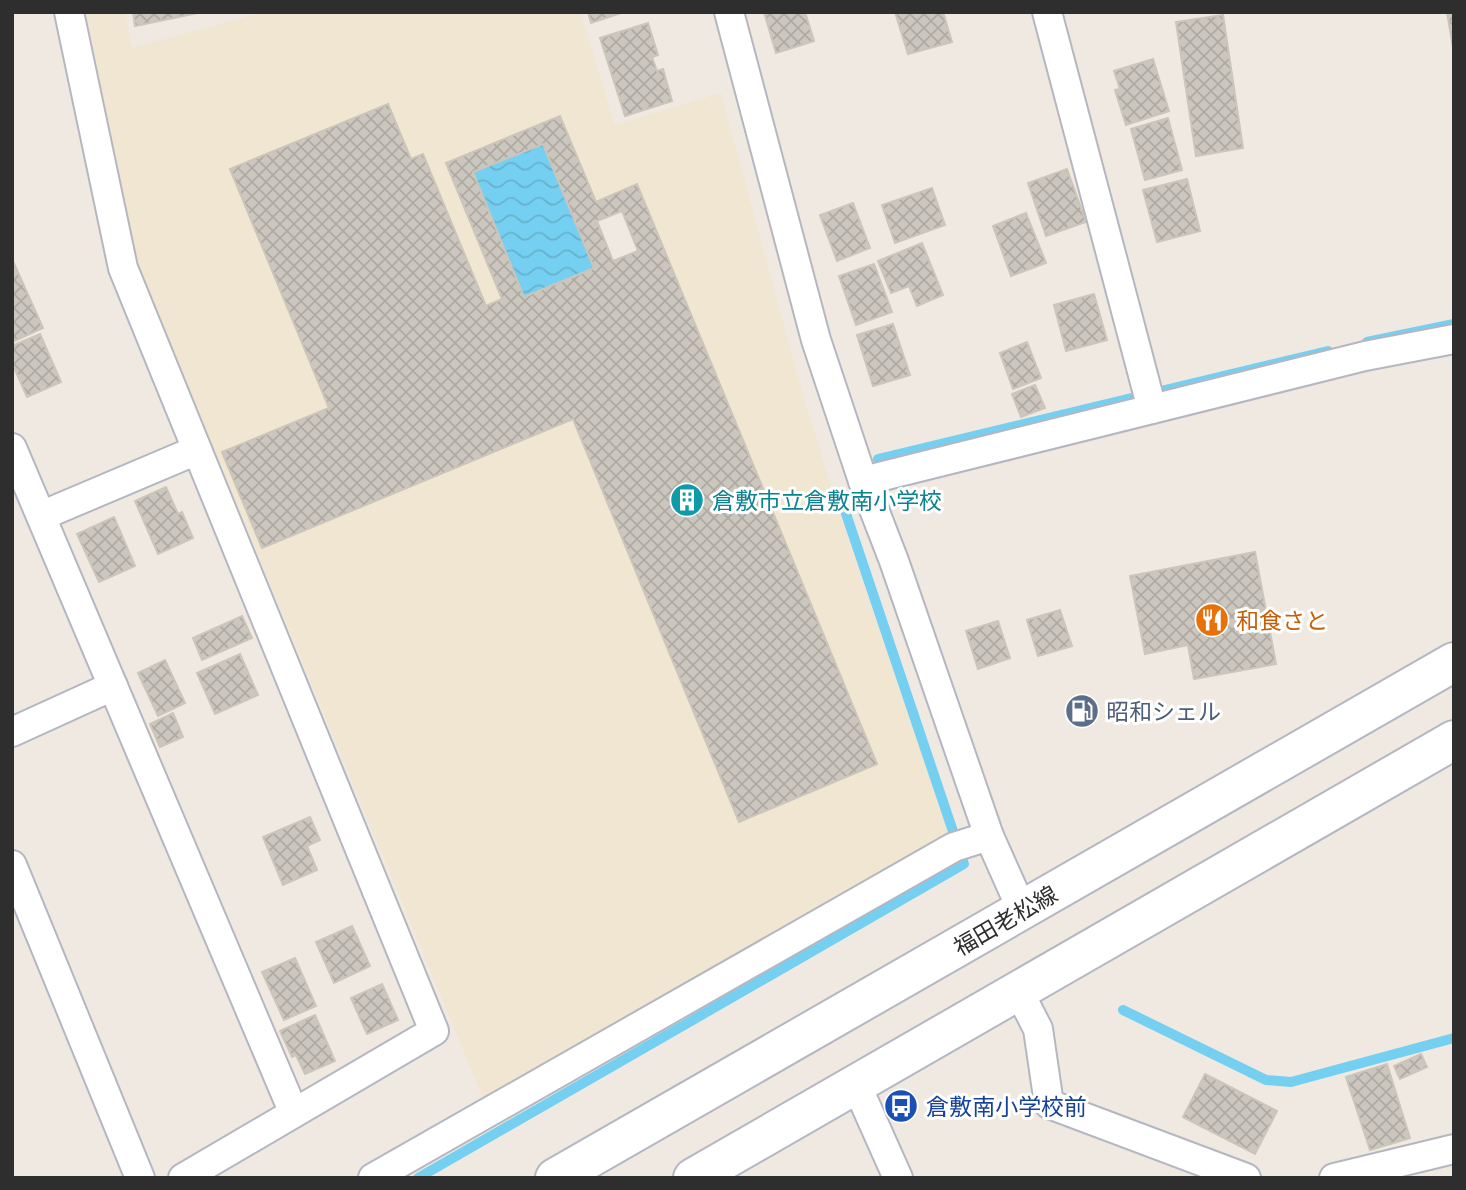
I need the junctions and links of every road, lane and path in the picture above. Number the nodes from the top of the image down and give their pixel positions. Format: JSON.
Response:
{"nodes":[{"id":1,"x":69,"y":12,"type":"edge"},
{"id":2,"x":729,"y":12,"type":"edge"},
{"id":3,"x":1047,"y":12,"type":"edge"},
{"id":4,"x":1454,"y":338,"type":"edge"},
{"id":5,"x":1149,"y":399,"type":"junction"},
{"id":6,"x":12,"y":447,"type":"edge"},
{"id":7,"x":197,"y":450,"type":"junction"},
{"id":8,"x":863,"y":481,"type":"junction"},
{"id":9,"x":41,"y":516,"type":"junction"},
{"id":10,"x":1454,"y":662,"type":"edge"},
{"id":11,"x":113,"y":686,"type":"junction"},
{"id":12,"x":12,"y":732,"type":"edge"},
{"id":13,"x":1454,"y":740,"type":"edge"},
{"id":14,"x":970,"y":842,"type":"junction"},
{"id":15,"x":12,"y":865,"type":"edge"},
{"id":16,"x":1021,"y":910,"type":"junction"},
{"id":17,"x":1018,"y":990,"type":"junction"},
{"id":18,"x":856,"y":1084,"type":"junction"},
{"id":19,"x":293,"y":1111,"type":"junction"},
{"id":20,"x":1454,"y":1149,"type":"edge"},
{"id":21,"x":141,"y":1178,"type":"edge"},
{"id":22,"x":183,"y":1178,"type":"edge"},
{"id":23,"x":373,"y":1178,"type":"edge"},
{"id":24,"x":555,"y":1178,"type":"edge"},
{"id":25,"x":693,"y":1178,"type":"edge"},
{"id":26,"x":898,"y":1178,"type":"edge"},
{"id":27,"x":1246,"y":1178,"type":"edge"},
{"id":28,"x":1334,"y":1178,"type":"edge"}],
"edges":[{"from":1,"to":7,"type":"street"},
{"from":2,"to":8,"type":"street"},
{"from":3,"to":5,"type":"street"},
{"from":4,"to":5,"type":"street"},
{"from":5,"to":8,"type":"street"},
{"from":6,"to":9,"type":"street"},
{"from":7,"to":9,"type":"street"},
{"from":7,"to":19,"type":"street"},
{"from":8,"to":14,"type":"street"},
{"from":9,"to":11,"type":"street"},
{"from":10,"to":16,"type":"main road","name":"福田老松線"},
{"from":11,"to":12,"type":"street"},
{"from":11,"to":19,"type":"street"},
{"from":13,"to":17,"type":"main road"},
{"from":14,"to":16,"type":"street"},
{"from":14,"to":23,"type":"street"},
{"from":15,"to":21,"type":"street"},
{"from":16,"to":24,"type":"main road","name":"福田老松線"},
{"from":17,"to":18,"type":"main road"},
{"from":17,"to":27,"type":"street"},
{"from":18,"to":25,"type":"main road"},
{"from":18,"to":26,"type":"street"},
{"from":19,"to":22,"type":"street"},
{"from":20,"to":28,"type":"street"}]}
